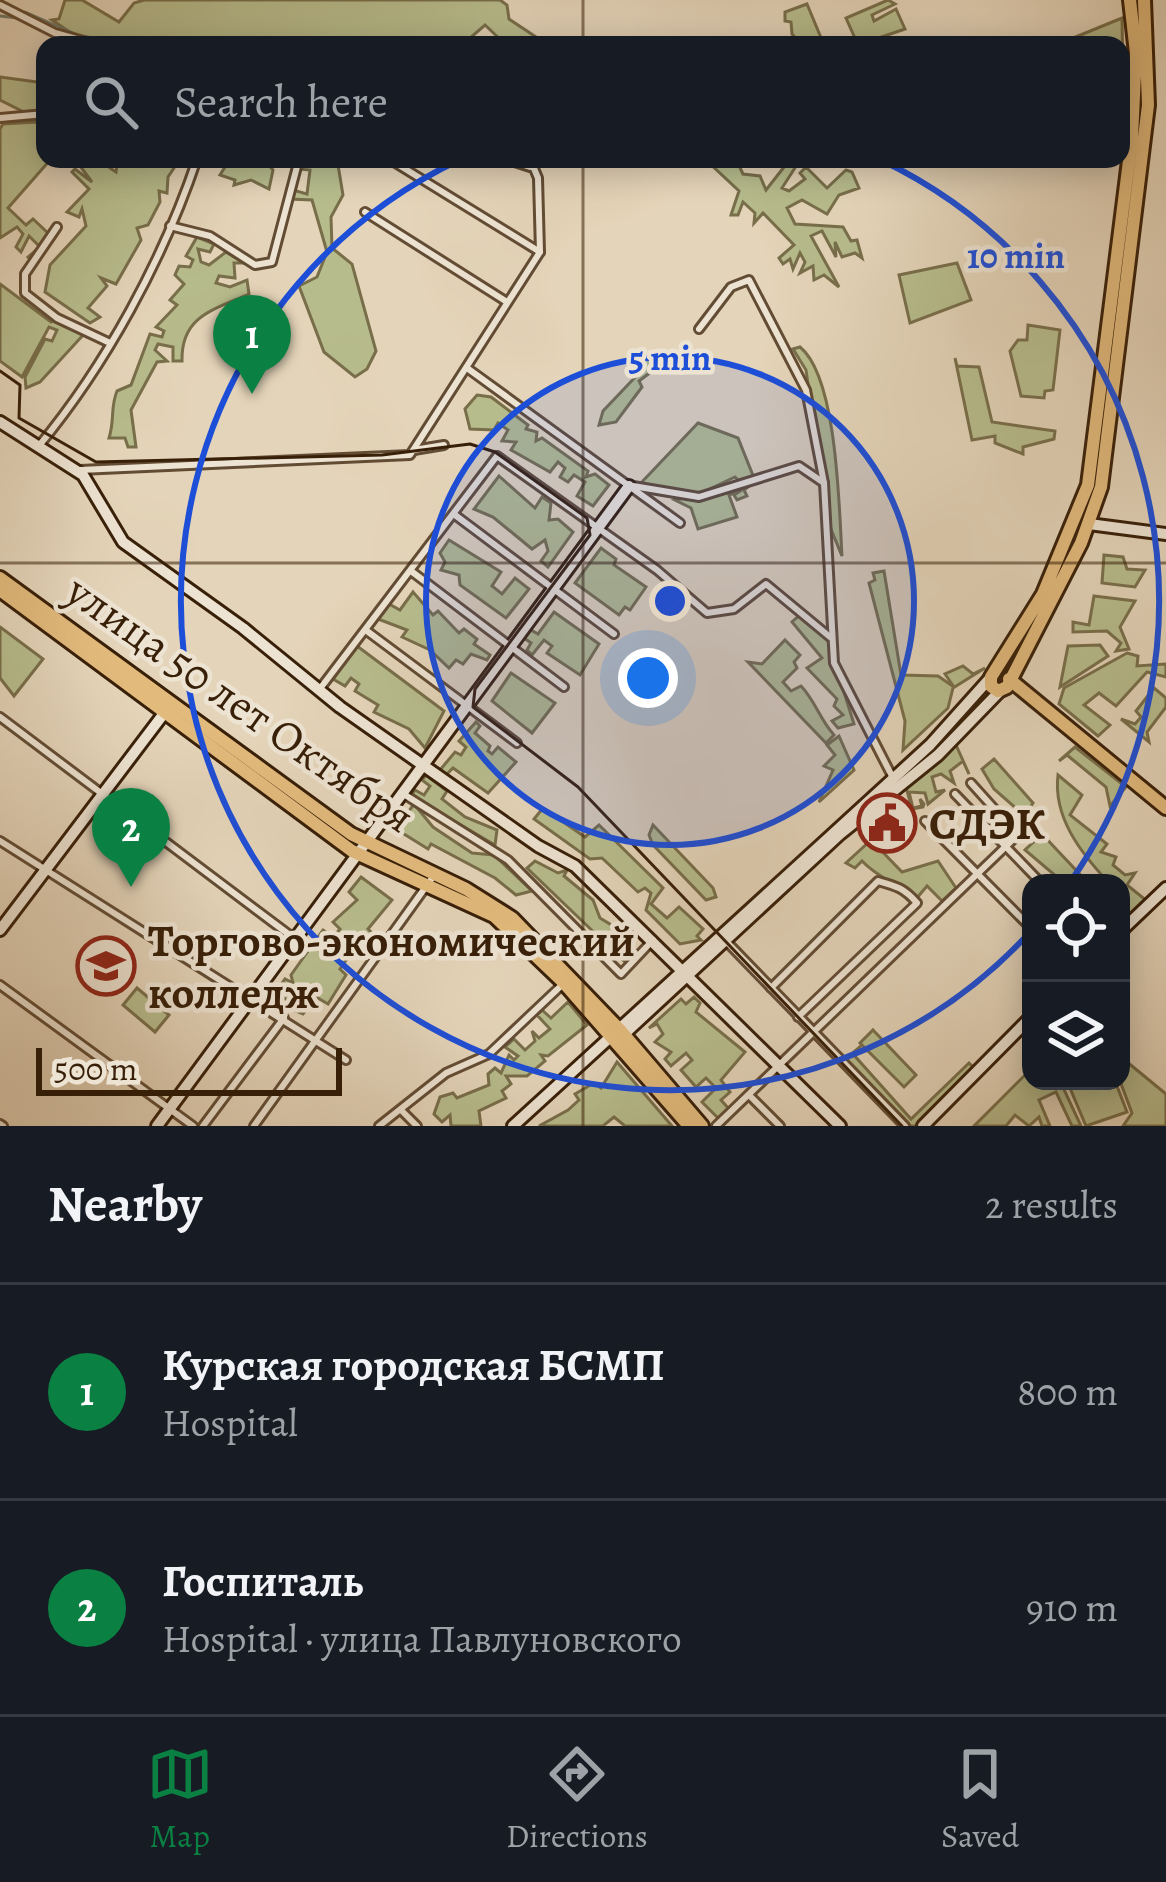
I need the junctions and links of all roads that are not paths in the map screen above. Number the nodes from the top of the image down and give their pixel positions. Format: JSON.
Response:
{"nodes":[{"id":1,"x":1130,"y":0,"type":"edge"},
{"id":2,"x":1144,"y":0,"type":"edge"},
{"id":3,"x":0,"y":5,"type":"edge"},
{"id":4,"x":66,"y":36,"type":"edge"},
{"id":5,"x":36,"y":115,"type":"edge"},
{"id":6,"x":0,"y":118,"type":"edge"},
{"id":7,"x":1139,"y":130,"type":"junction"},
{"id":8,"x":193,"y":168,"type":"edge"},
{"id":9,"x":297,"y":168,"type":"edge"},
{"id":10,"x":404,"y":168,"type":"edge"},
{"id":11,"x":533,"y":168,"type":"edge"},
{"id":12,"x":365,"y":212,"type":"dead end"},
{"id":13,"x":170,"y":226,"type":"junction"},
{"id":14,"x":57,"y":227,"type":"dead end"},
{"id":15,"x":540,"y":252,"type":"junction"},
{"id":16,"x":507,"y":302,"type":"junction"},
{"id":17,"x":699,"y":329,"type":"dead end"},
{"id":18,"x":110,"y":343,"type":"junction"},
{"id":19,"x":467,"y":368,"type":"junction"},
{"id":20,"x":4,"y":425,"type":"edge"},
{"id":21,"x":445,"y":445,"type":"dead end"},
{"id":22,"x":38,"y":446,"type":"junction"},
{"id":23,"x":414,"y":451,"type":"junction"},
{"id":24,"x":76,"y":471,"type":"junction"},
{"id":25,"x":824,"y":483,"type":"junction"},
{"id":26,"x":629,"y":486,"type":"junction"},
{"id":27,"x":1090,"y":497,"type":"junction"},
{"id":28,"x":455,"y":515,"type":"junction"},
{"id":29,"x":680,"y":523,"type":"dead end"},
{"id":30,"x":1089,"y":524,"type":"junction"},
{"id":31,"x":599,"y":528,"type":"junction"},
{"id":32,"x":1166,"y":534,"type":"edge"},
{"id":33,"x":411,"y":571,"type":"junction"},
{"id":34,"x":0,"y":578,"type":"edge"},
{"id":35,"x":554,"y":587,"type":"junction"},
{"id":36,"x":0,"y":590,"type":"edge"},
{"id":37,"x":367,"y":631,"type":"junction"},
{"id":38,"x":614,"y":634,"type":"dead end"},
{"id":39,"x":830,"y":637,"type":"junction"},
{"id":40,"x":510,"y":646,"type":"junction"},
{"id":41,"x":992,"y":675,"type":"junction"},
{"id":42,"x":564,"y":686,"type":"dead end"},
{"id":43,"x":1005,"y":687,"type":"junction"},
{"id":44,"x":319,"y":690,"type":"junction"},
{"id":45,"x":466,"y":705,"type":"junction"},
{"id":46,"x":168,"y":708,"type":"junction"},
{"id":47,"x":0,"y":717,"type":"edge"},
{"id":48,"x":517,"y":742,"type":"dead end"},
{"id":49,"x":423,"y":765,"type":"junction"},
{"id":50,"x":896,"y":783,"type":"junction"},
{"id":51,"x":971,"y":783,"type":"dead end"},
{"id":52,"x":402,"y":793,"type":"junction"},
{"id":53,"x":103,"y":794,"type":"junction"},
{"id":54,"x":955,"y":794,"type":"dead end"},
{"id":55,"x":1166,"y":812,"type":"edge"},
{"id":56,"x":926,"y":821,"type":"dead end"},
{"id":57,"x":1030,"y":823,"type":"dead end"},
{"id":58,"x":1017,"y":834,"type":"junction"},
{"id":59,"x":0,"y":841,"type":"edge"},
{"id":60,"x":1006,"y":846,"type":"junction"},
{"id":61,"x":362,"y":849,"type":"junction"},
{"id":62,"x":46,"y":869,"type":"junction"},
{"id":63,"x":1032,"y":874,"type":"edge"},
{"id":64,"x":976,"y":875,"type":"junction"},
{"id":65,"x":432,"y":878,"type":"junction"},
{"id":66,"x":1166,"y":888,"type":"edge"},
{"id":67,"x":1022,"y":919,"type":"edge"},
{"id":68,"x":1130,"y":923,"type":"edge"},
{"id":69,"x":0,"y":930,"type":"edge"},
{"id":70,"x":723,"y":938,"type":"junction"},
{"id":71,"x":295,"y":939,"type":"junction"},
{"id":72,"x":653,"y":940,"type":"junction"},
{"id":73,"x":686,"y":972,"type":"junction"},
{"id":74,"x":568,"y":979,"type":"junction"},
{"id":75,"x":0,"y":985,"type":"edge"},
{"id":76,"x":771,"y":988,"type":"junction"},
{"id":77,"x":251,"y":998,"type":"junction"},
{"id":78,"x":798,"y":1017,"type":"junction"},
{"id":79,"x":284,"y":1018,"type":"junction"},
{"id":80,"x":1022,"y":1026,"type":"edge"},
{"id":81,"x":815,"y":1035,"type":"junction"},
{"id":82,"x":616,"y":1036,"type":"junction"},
{"id":83,"x":317,"y":1041,"type":"junction"},
{"id":84,"x":346,"y":1060,"type":"dead end"},
{"id":85,"x":780,"y":1066,"type":"junction"},
{"id":86,"x":750,"y":1096,"type":"junction"},
{"id":87,"x":169,"y":1109,"type":"junction"},
{"id":88,"x":402,"y":1111,"type":"junction"},
{"id":89,"x":157,"y":1126,"type":"edge"},
{"id":90,"x":193,"y":1126,"type":"edge"},
{"id":91,"x":203,"y":1126,"type":"edge"},
{"id":92,"x":254,"y":1126,"type":"edge"},
{"id":93,"x":380,"y":1126,"type":"edge"},
{"id":94,"x":417,"y":1126,"type":"edge"},
{"id":95,"x":513,"y":1126,"type":"edge"},
{"id":96,"x":689,"y":1126,"type":"edge"},
{"id":97,"x":702,"y":1126,"type":"edge"},
{"id":98,"x":716,"y":1126,"type":"edge"},
{"id":99,"x":780,"y":1126,"type":"edge"},
{"id":100,"x":840,"y":1126,"type":"edge"},
{"id":101,"x":905,"y":1126,"type":"edge"},
{"id":102,"x":923,"y":1126,"type":"edge"}],
"edges":[{"from":1,"to":7,"type":"main road"},
{"from":2,"to":7,"type":"main road"},
{"from":3,"to":4,"type":"street"},
{"from":5,"to":6,"type":"street"},
{"from":7,"to":27,"type":"main road"},
{"from":8,"to":13,"type":"street"},
{"from":9,"to":13,"type":"street"},
{"from":10,"to":15,"type":"street"},
{"from":11,"to":15,"type":"street"},
{"from":12,"to":16,"type":"street"},
{"from":13,"to":18,"type":"street"},
{"from":14,"to":18,"type":"street"},
{"from":15,"to":16,"type":"street"},
{"from":16,"to":19,"type":"street"},
{"from":17,"to":25,"type":"street"},
{"from":18,"to":22,"type":"street"},
{"from":19,"to":23,"type":"street"},
{"from":19,"to":26,"type":"street"},
{"from":20,"to":22,"type":"street"},
{"from":21,"to":23,"type":"street"},
{"from":22,"to":24,"type":"street"},
{"from":23,"to":24,"type":"street"},
{"from":24,"to":44,"type":"street"},
{"from":25,"to":26,"type":"street"},
{"from":25,"to":39,"type":"street"},
{"from":26,"to":29,"type":"street"},
{"from":26,"to":31,"type":"street"},
{"from":27,"to":30,"type":"main road"},
{"from":27,"to":41,"type":"main road"},
{"from":28,"to":31,"type":"street"},
{"from":28,"to":33,"type":"street"},
{"from":28,"to":35,"type":"street"},
{"from":30,"to":32,"type":"street"},
{"from":30,"to":43,"type":"main road"},
{"from":31,"to":35,"type":"street"},
{"from":31,"to":39,"type":"street"},
{"from":33,"to":37,"type":"street"},
{"from":33,"to":40,"type":"street"},
{"from":34,"to":46,"type":"main road","name":"улица 50 лет Октября"},
{"from":35,"to":38,"type":"street"},
{"from":35,"to":40,"type":"street"},
{"from":36,"to":46,"type":"main road","name":"улица 50 лет Октября"},
{"from":37,"to":44,"type":"street"},
{"from":37,"to":45,"type":"street"},
{"from":39,"to":50,"type":"street"},
{"from":40,"to":42,"type":"street"},
{"from":40,"to":45,"type":"street"},
{"from":41,"to":43,"type":"main road"},
{"from":41,"to":50,"type":"street"},
{"from":43,"to":50,"type":"street"},
{"from":43,"to":55,"type":"main road"},
{"from":44,"to":49,"type":"street"},
{"from":45,"to":48,"type":"street"},
{"from":45,"to":49,"type":"street"},
{"from":46,"to":53,"type":"street"},
{"from":46,"to":61,"type":"main road","name":"улица 50 лет Октября"},
{"from":47,"to":53,"type":"street"},
{"from":49,"to":52,"type":"street"},
{"from":49,"to":72,"type":"street"},
{"from":50,"to":70,"type":"street"},
{"from":51,"to":58,"type":"street"},
{"from":52,"to":61,"type":"street"},
{"from":52,"to":72,"type":"street"},
{"from":53,"to":62,"type":"street"},
{"from":53,"to":71,"type":"street"},
{"from":54,"to":60,"type":"street"},
{"from":56,"to":64,"type":"street"},
{"from":57,"to":58,"type":"street"},
{"from":58,"to":60,"type":"street"},
{"from":59,"to":62,"type":"street"},
{"from":60,"to":63,"type":"street"},
{"from":60,"to":64,"type":"street"},
{"from":61,"to":65,"type":"main road","name":"улица 50 лет Октября"},
{"from":61,"to":71,"type":"street"},
{"from":62,"to":69,"type":"street"},
{"from":62,"to":77,"type":"street"},
{"from":64,"to":67,"type":"street"},
{"from":64,"to":81,"type":"street"},
{"from":65,"to":74,"type":"main road","name":"улица 50 лет Октября"},
{"from":65,"to":83,"type":"street"},
{"from":66,"to":68,"type":"street"},
{"from":70,"to":73,"type":"street"},
{"from":70,"to":76,"type":"street"},
{"from":71,"to":77,"type":"street"},
{"from":72,"to":73,"type":"street"},
{"from":73,"to":82,"type":"street"},
{"from":73,"to":85,"type":"street"},
{"from":74,"to":82,"type":"main road","name":"улица 50 лет Октября"},
{"from":74,"to":88,"type":"street"},
{"from":75,"to":87,"type":"street"},
{"from":76,"to":78,"type":"street"},
{"from":76,"to":78,"type":"street"},
{"from":77,"to":79,"type":"street"},
{"from":77,"to":87,"type":"street"},
{"from":78,"to":81,"type":"street"},
{"from":79,"to":83,"type":"street"},
{"from":79,"to":91,"type":"street"},
{"from":80,"to":102,"type":"street"},
{"from":81,"to":85,"type":"street"},
{"from":81,"to":101,"type":"street"},
{"from":82,"to":95,"type":"street"},
{"from":82,"to":96,"type":"main road","name":"улица 50 лет Октября"},
{"from":82,"to":97,"type":"main road","name":"улица 50 лет Октября"},
{"from":83,"to":84,"type":"street"},
{"from":83,"to":92,"type":"street"},
{"from":85,"to":86,"type":"street"},
{"from":85,"to":100,"type":"street"},
{"from":86,"to":98,"type":"street"},
{"from":86,"to":99,"type":"street"},
{"from":87,"to":89,"type":"street"},
{"from":87,"to":90,"type":"street"},
{"from":88,"to":93,"type":"street"},
{"from":88,"to":94,"type":"street"}]}
